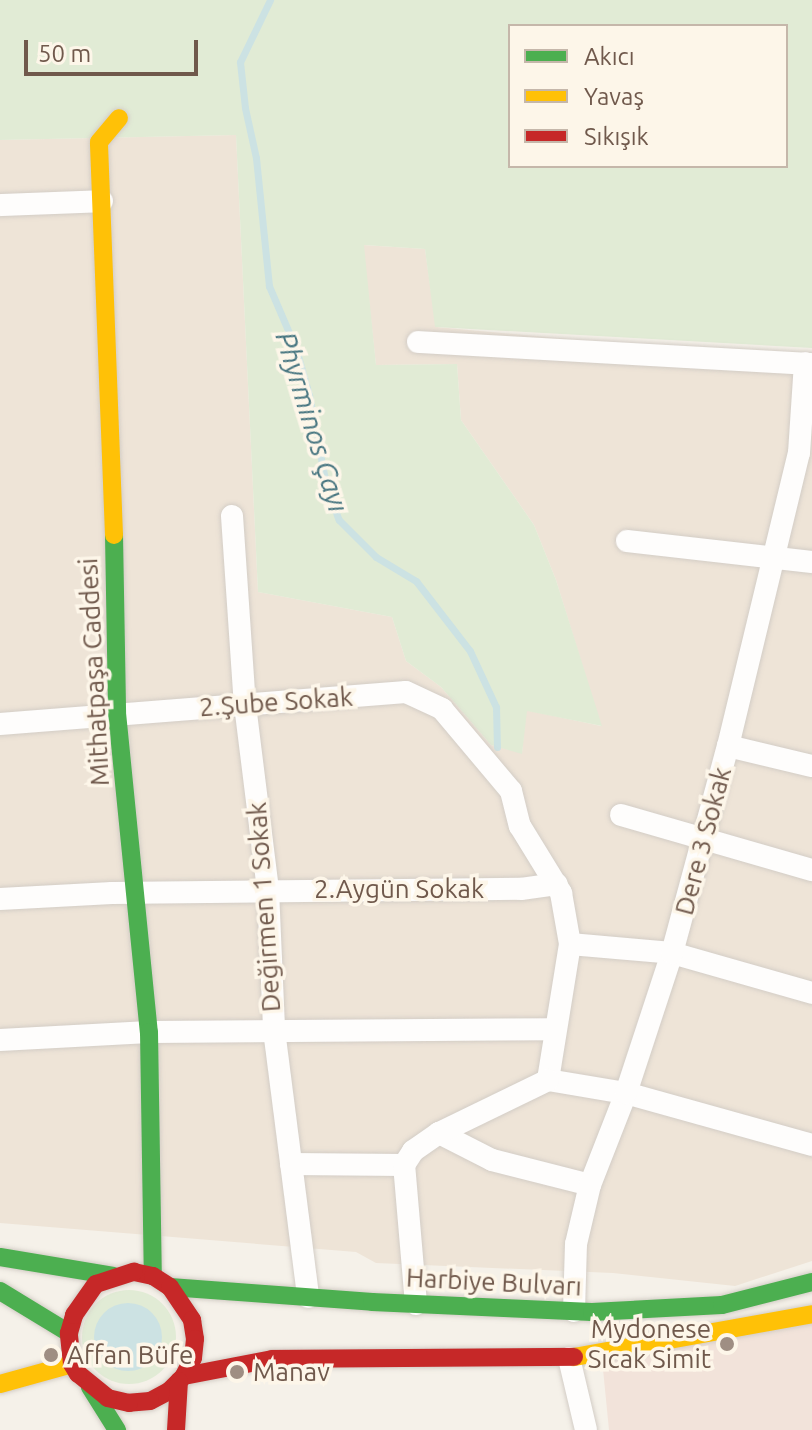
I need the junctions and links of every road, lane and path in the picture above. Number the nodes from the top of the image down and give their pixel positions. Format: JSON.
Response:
{"nodes":[{"id":1,"x":119,"y":118,"type":"dead end"},
{"id":2,"x":102,"y":201,"type":"junction"},
{"id":3,"x":0,"y":205,"type":"edge"},
{"id":4,"x":418,"y":342,"type":"dead end"},
{"id":5,"x":809,"y":364,"type":"edge"},
{"id":6,"x":232,"y":516,"type":"dead end"},
{"id":7,"x":627,"y":541,"type":"dead end"},
{"id":8,"x":771,"y":556,"type":"junction"},
{"id":9,"x":812,"y":562,"type":"edge"},
{"id":10,"x":245,"y":705,"type":"junction"},
{"id":11,"x":117,"y":713,"type":"junction"},
{"id":12,"x":0,"y":724,"type":"edge"},
{"id":13,"x":728,"y":746,"type":"junction"},
{"id":14,"x":812,"y":766,"type":"edge"},
{"id":15,"x":621,"y":815,"type":"dead end"},
{"id":16,"x":705,"y":836,"type":"junction"},
{"id":17,"x":812,"y":870,"type":"edge"},
{"id":18,"x":557,"y":884,"type":"junction"},
{"id":19,"x":268,"y":890,"type":"junction"},
{"id":20,"x":136,"y":894,"type":"junction"},
{"id":21,"x":0,"y":899,"type":"edge"},
{"id":22,"x":570,"y":944,"type":"junction"},
{"id":23,"x":672,"y":953,"type":"junction"},
{"id":24,"x":812,"y":993,"type":"edge"},
{"id":25,"x":555,"y":1029,"type":"junction"},
{"id":26,"x":274,"y":1030,"type":"junction"},
{"id":27,"x":149,"y":1032,"type":"junction"},
{"id":28,"x":0,"y":1040,"type":"edge"},
{"id":29,"x":548,"y":1080,"type":"junction"},
{"id":30,"x":626,"y":1093,"type":"junction"},
{"id":31,"x":439,"y":1133,"type":"junction"},
{"id":32,"x":812,"y":1145,"type":"edge"},
{"id":33,"x":291,"y":1164,"type":"junction"},
{"id":34,"x":404,"y":1165,"type":"junction"},
{"id":35,"x":590,"y":1185,"type":"junction"},
{"id":36,"x":0,"y":1257,"type":"edge"},
{"id":37,"x":113,"y":1276,"type":"junction"},
{"id":38,"x":153,"y":1276,"type":"junction"},
{"id":39,"x":812,"y":1282,"type":"edge"},
{"id":40,"x":170,"y":1287,"type":"junction"},
{"id":41,"x":0,"y":1291,"type":"edge"},
{"id":42,"x":308,"y":1297,"type":"junction"},
{"id":43,"x":416,"y":1304,"type":"junction"},
{"id":44,"x":574,"y":1311,"type":"junction"},
{"id":45,"x":812,"y":1314,"type":"edge"},
{"id":46,"x":69,"y":1333,"type":"junction"},
{"id":47,"x":569,"y":1358,"type":"junction"},
{"id":48,"x":72,"y":1364,"type":"junction"},
{"id":49,"x":182,"y":1378,"type":"junction"},
{"id":50,"x":0,"y":1384,"type":"edge"},
{"id":51,"x":90,"y":1387,"type":"junction"},
{"id":52,"x":117,"y":1430,"type":"edge"},
{"id":53,"x":176,"y":1430,"type":"edge"},
{"id":54,"x":586,"y":1430,"type":"edge"}],
"edges":[{"from":1,"to":2,"type":"main road","name":"Mithatpaşa Caddesi"},
{"from":2,"to":3,"type":"street"},
{"from":2,"to":11,"type":"main road","name":"Mithatpaşa Caddesi"},
{"from":4,"to":5,"type":"street"},
{"from":5,"to":8,"type":"street","name":"Dere 3 Sokak"},
{"from":6,"to":10,"type":"street","name":"Değirmen 1 Sokak"},
{"from":7,"to":8,"type":"street"},
{"from":8,"to":9,"type":"street"},
{"from":8,"to":13,"type":"street","name":"Dere 3 Sokak"},
{"from":10,"to":11,"type":"street","name":"2.Şube Sokak"},
{"from":10,"to":18,"type":"street","name":"2.Şube Sokak"},
{"from":10,"to":19,"type":"street","name":"Değirmen 1 Sokak"},
{"from":11,"to":12,"type":"street","name":"2.Şube Sokak"},
{"from":11,"to":20,"type":"main road","name":"Mithatpaşa Caddesi"},
{"from":13,"to":14,"type":"street"},
{"from":13,"to":16,"type":"street","name":"Dere 3 Sokak"},
{"from":15,"to":16,"type":"street"},
{"from":16,"to":17,"type":"street"},
{"from":16,"to":23,"type":"street","name":"Dere 3 Sokak"},
{"from":18,"to":19,"type":"street","name":"2.Aygün Sokak"},
{"from":18,"to":22,"type":"street"},
{"from":19,"to":20,"type":"street","name":"2.Aygün Sokak"},
{"from":19,"to":26,"type":"street","name":"Değirmen 1 Sokak"},
{"from":20,"to":21,"type":"street","name":"2.Aygün Sokak"},
{"from":20,"to":27,"type":"main road","name":"Mithatpaşa Caddesi"},
{"from":22,"to":23,"type":"street"},
{"from":22,"to":25,"type":"street"},
{"from":23,"to":24,"type":"street"},
{"from":23,"to":30,"type":"street","name":"Dere 3 Sokak"},
{"from":25,"to":26,"type":"street"},
{"from":25,"to":29,"type":"street"},
{"from":26,"to":27,"type":"street"},
{"from":26,"to":33,"type":"street","name":"Değirmen 1 Sokak"},
{"from":27,"to":28,"type":"street"},
{"from":27,"to":38,"type":"main road","name":"Mithatpaşa Caddesi"},
{"from":29,"to":30,"type":"street"},
{"from":29,"to":31,"type":"street"},
{"from":30,"to":32,"type":"street"},
{"from":30,"to":35,"type":"street","name":"Dere 3 Sokak"},
{"from":31,"to":34,"type":"street"},
{"from":31,"to":35,"type":"street"},
{"from":33,"to":34,"type":"street"},
{"from":33,"to":42,"type":"street","name":"Değirmen 1 Sokak"},
{"from":34,"to":43,"type":"street"},
{"from":35,"to":44,"type":"street","name":"Dere 3 Sokak"},
{"from":36,"to":37,"type":"main road"},
{"from":37,"to":38,"type":"main road"},
{"from":37,"to":46,"type":"main road"},
{"from":38,"to":40,"type":"main road","name":"Harbiye Bulvarı"},
{"from":39,"to":44,"type":"main road","name":"Harbiye Bulvarı"},
{"from":40,"to":42,"type":"main road","name":"Harbiye Bulvarı"},
{"from":40,"to":49,"type":"main road","name":"Harbiye Bulvarı"},
{"from":41,"to":46,"type":"main road"},
{"from":42,"to":43,"type":"main road","name":"Harbiye Bulvarı"},
{"from":43,"to":44,"type":"main road","name":"Harbiye Bulvarı"},
{"from":45,"to":47,"type":"main road"},
{"from":46,"to":48,"type":"main road"},
{"from":47,"to":49,"type":"main road"},
{"from":47,"to":54,"type":"street"},
{"from":48,"to":50,"type":"main road"},
{"from":48,"to":51,"type":"main road"},
{"from":49,"to":51,"type":"main road"},
{"from":49,"to":53,"type":"main road","name":"Harbiye Bulvarı"},
{"from":51,"to":52,"type":"main road"}]}
